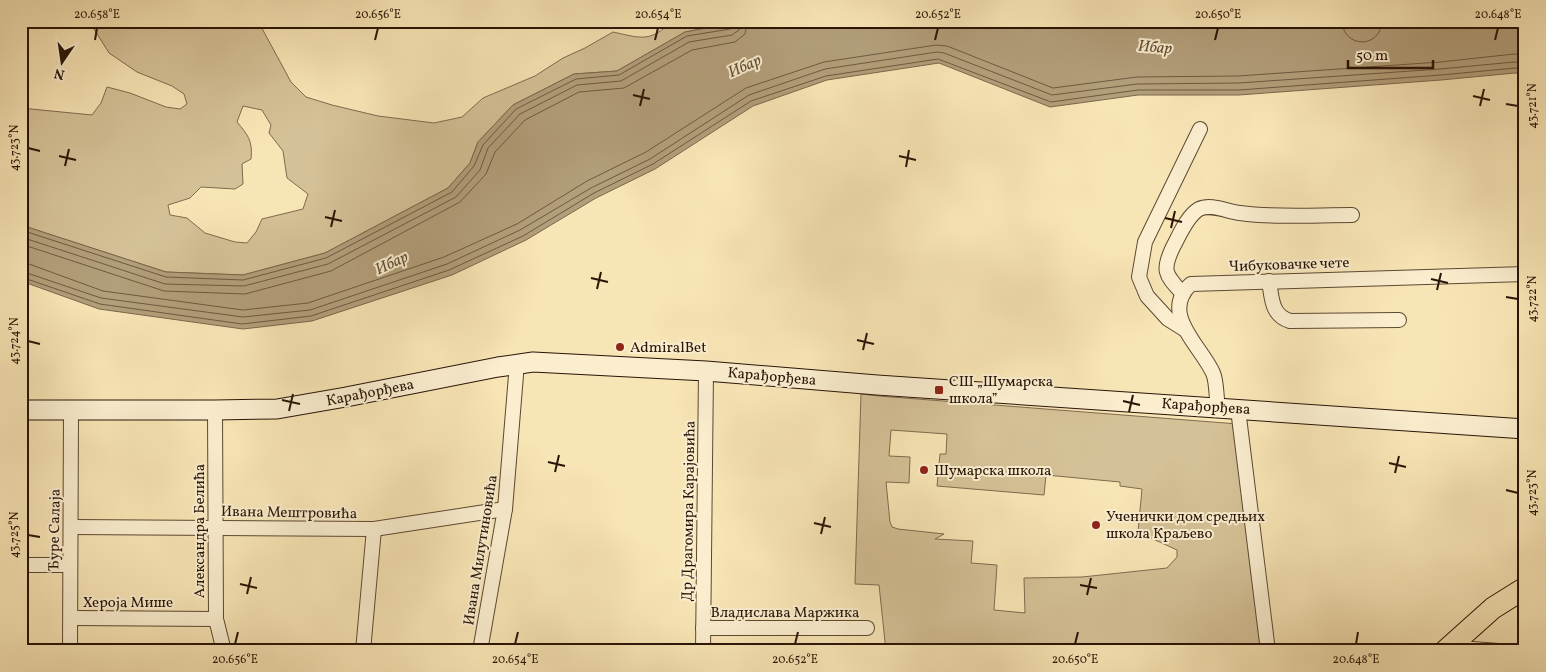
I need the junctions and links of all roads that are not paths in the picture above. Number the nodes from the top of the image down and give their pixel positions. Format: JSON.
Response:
{"nodes":[{"id":1,"x":1200,"y":129,"type":"dead end"},
{"id":2,"x":1352,"y":215,"type":"dead end"},
{"id":3,"x":1525,"y":274,"type":"edge"},
{"id":4,"x":1269,"y":281,"type":"junction"},
{"id":5,"x":1183,"y":294,"type":"junction"},
{"id":6,"x":1399,"y":320,"type":"dead end"},
{"id":7,"x":1184,"y":329,"type":"junction"},
{"id":8,"x":517,"y":363,"type":"junction"},
{"id":9,"x":706,"y":371,"type":"junction"},
{"id":10,"x":1218,"y":407,"type":"junction"},
{"id":11,"x":1238,"y":409,"type":"junction"},
{"id":12,"x":21,"y":410,"type":"edge"},
{"id":13,"x":71,"y":410,"type":"junction"},
{"id":14,"x":214,"y":410,"type":"junction"},
{"id":15,"x":1525,"y":429,"type":"edge"},
{"id":16,"x":505,"y":509,"type":"junction"},
{"id":17,"x":71,"y":527,"type":"junction"},
{"id":18,"x":216,"y":527,"type":"junction"},
{"id":19,"x":374,"y":529,"type":"junction"},
{"id":20,"x":21,"y":565,"type":"edge"},
{"id":21,"x":70,"y":565,"type":"junction"},
{"id":22,"x":1525,"y":588,"type":"edge"},
{"id":23,"x":70,"y":618,"type":"junction"},
{"id":24,"x":216,"y":619,"type":"junction"},
{"id":25,"x":703,"y":628,"type":"junction"},
{"id":26,"x":868,"y":628,"type":"dead end"},
{"id":27,"x":1447,"y":649,"type":"edge"},
{"id":28,"x":70,"y":651,"type":"edge"},
{"id":29,"x":224,"y":651,"type":"edge"},
{"id":30,"x":363,"y":651,"type":"edge"},
{"id":31,"x":480,"y":651,"type":"edge"},
{"id":32,"x":703,"y":651,"type":"edge"},
{"id":33,"x":1268,"y":651,"type":"edge"},
{"id":34,"x":1498,"y":651,"type":"edge"}],
"edges":[{"from":1,"to":7,"type":"street"},
{"from":2,"to":5,"type":"street"},
{"from":3,"to":4,"type":"street","name":"Чибуковачке чете"},
{"from":4,"to":5,"type":"street","name":"Чибуковачке чете"},
{"from":4,"to":6,"type":"street"},
{"from":5,"to":7,"type":"street"},
{"from":7,"to":10,"type":"street"},
{"from":8,"to":9,"type":"street","name":"Карађорђева"},
{"from":8,"to":14,"type":"street","name":"Карађорђева"},
{"from":8,"to":16,"type":"street","name":"Ивана Милутиновића"},
{"from":9,"to":10,"type":"street","name":"Карађорђева"},
{"from":9,"to":25,"type":"street","name":"Др Драгомира Карајовића"},
{"from":10,"to":11,"type":"street","name":"Карађорђева"},
{"from":11,"to":15,"type":"street","name":"Карађорђева"},
{"from":11,"to":33,"type":"street"},
{"from":12,"to":13,"type":"street","name":"Карађорђева"},
{"from":13,"to":14,"type":"street","name":"Карађорђева"},
{"from":13,"to":17,"type":"street","name":"Ђуре Салаја"},
{"from":14,"to":18,"type":"street","name":"Александра Белића"},
{"from":16,"to":19,"type":"street","name":"Ивана Мештровића"},
{"from":16,"to":31,"type":"street","name":"Ивана Милутиновића"},
{"from":17,"to":18,"type":"street","name":"Ивана Мештровића"},
{"from":17,"to":21,"type":"street","name":"Ђуре Салаја"},
{"from":18,"to":19,"type":"street","name":"Ивана Мештровића"},
{"from":18,"to":24,"type":"street","name":"Александра Белића"},
{"from":19,"to":30,"type":"street"},
{"from":20,"to":21,"type":"street"},
{"from":21,"to":23,"type":"street","name":"Ђуре Салаја"},
{"from":22,"to":27,"type":"main road"},
{"from":23,"to":24,"type":"street","name":"Хероја Мише"},
{"from":23,"to":28,"type":"street","name":"Ђуре Салаја"},
{"from":24,"to":29,"type":"street","name":"Александра Белића"},
{"from":25,"to":26,"type":"street","name":"Владислава Маржика"},
{"from":25,"to":32,"type":"street","name":"Др Драгомира Карајовића"},
{"from":27,"to":34,"type":"street"}]}
